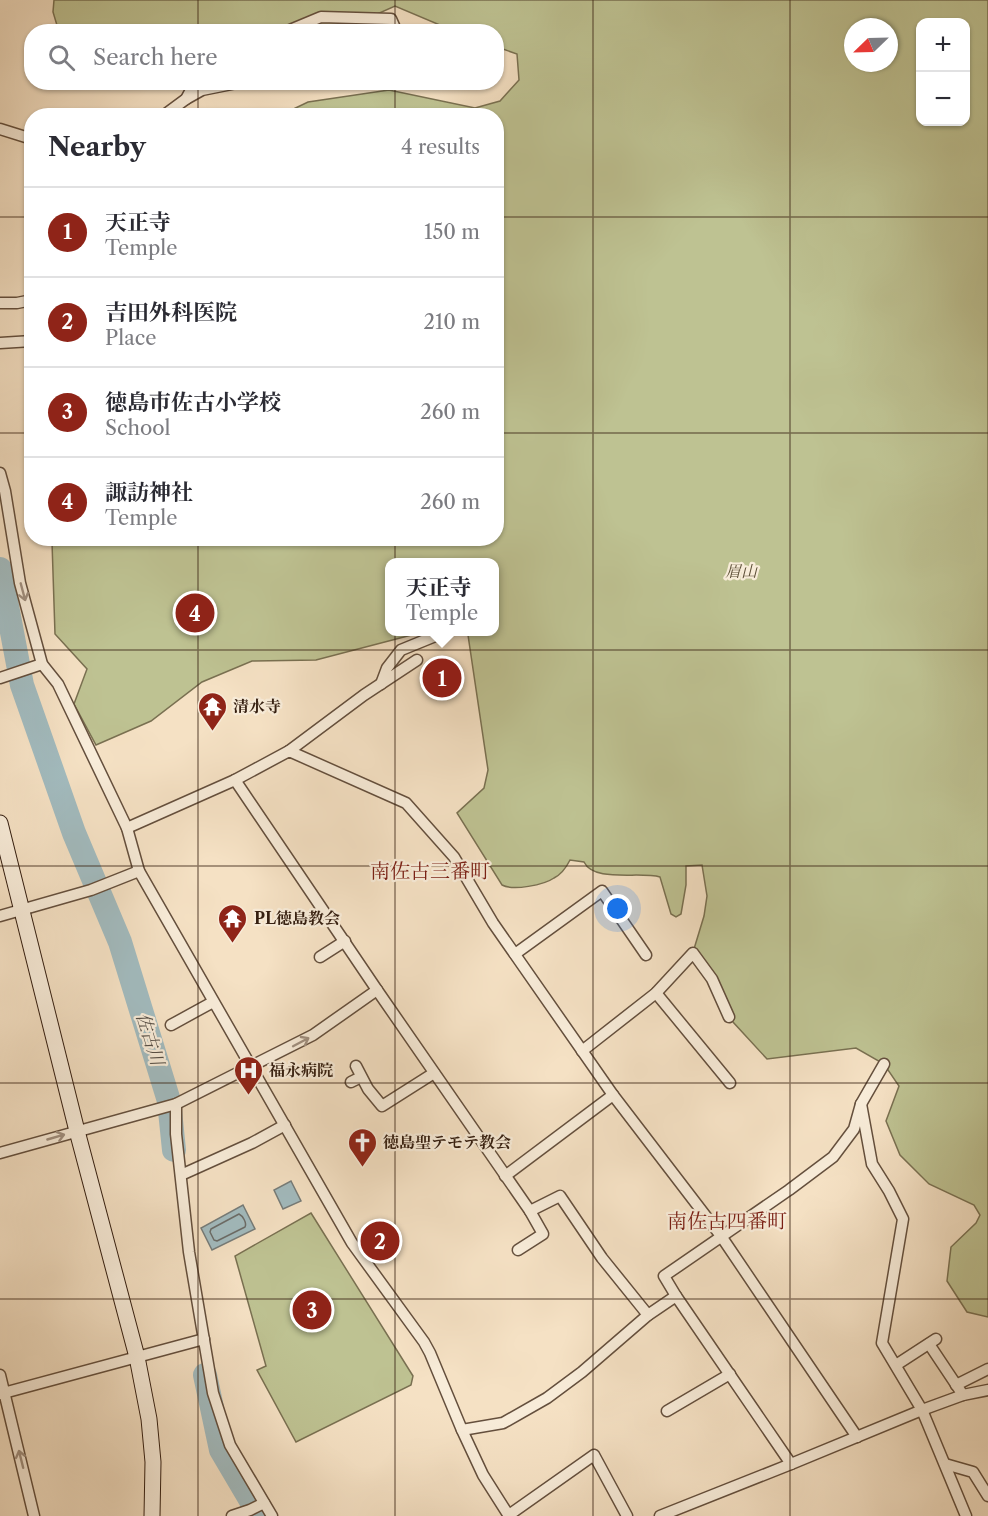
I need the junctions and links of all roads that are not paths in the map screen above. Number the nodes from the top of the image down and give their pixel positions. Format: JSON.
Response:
{"nodes":[{"id":1,"x":304,"y":24,"type":"edge"},
{"id":2,"x":393,"y":24,"type":"edge"},
{"id":3,"x":191,"y":90,"type":"edge"},
{"id":4,"x":202,"y":90,"type":"edge"},
{"id":5,"x":186,"y":99,"type":"junction"},
{"id":6,"x":174,"y":108,"type":"edge"},
{"id":7,"x":0,"y":129,"type":"edge"},
{"id":8,"x":24,"y":136,"type":"edge"},
{"id":9,"x":24,"y":302,"type":"edge"},
{"id":10,"x":0,"y":303,"type":"edge"},
{"id":11,"x":24,"y":342,"type":"edge"},
{"id":12,"x":0,"y":344,"type":"edge"},
{"id":13,"x":0,"y":473,"type":"edge"},
{"id":14,"x":435,"y":636,"type":"edge"},
{"id":15,"x":417,"y":660,"type":"dead end"},
{"id":16,"x":42,"y":664,"type":"junction"},
{"id":17,"x":6,"y":677,"type":"edge"},
{"id":18,"x":381,"y":684,"type":"junction"},
{"id":19,"x":289,"y":751,"type":"junction"},
{"id":20,"x":235,"y":780,"type":"junction"},
{"id":21,"x":0,"y":823,"type":"edge"},
{"id":22,"x":128,"y":828,"type":"junction"},
{"id":23,"x":139,"y":871,"type":"junction"},
{"id":24,"x":22,"y":910,"type":"junction"},
{"id":25,"x":0,"y":916,"type":"edge"},
{"id":26,"x":345,"y":941,"type":"junction"},
{"id":27,"x":515,"y":954,"type":"junction"},
{"id":28,"x":646,"y":955,"type":"dead end"},
{"id":29,"x":320,"y":957,"type":"dead end"},
{"id":30,"x":377,"y":990,"type":"junction"},
{"id":31,"x":656,"y":993,"type":"junction"},
{"id":32,"x":213,"y":1002,"type":"junction"},
{"id":33,"x":729,"y":1017,"type":"dead end"},
{"id":34,"x":171,"y":1025,"type":"dead end"},
{"id":35,"x":582,"y":1051,"type":"junction"},
{"id":36,"x":884,"y":1064,"type":"dead end"},
{"id":37,"x":356,"y":1066,"type":"dead end"},
{"id":38,"x":252,"y":1067,"type":"junction"},
{"id":39,"x":434,"y":1072,"type":"junction"},
{"id":40,"x":361,"y":1077,"type":"junction"},
{"id":41,"x":351,"y":1082,"type":"dead end"},
{"id":42,"x":730,"y":1083,"type":"dead end"},
{"id":43,"x":613,"y":1095,"type":"junction"},
{"id":44,"x":861,"y":1104,"type":"junction"},
{"id":45,"x":171,"y":1106,"type":"junction"},
{"id":46,"x":285,"y":1125,"type":"junction"},
{"id":47,"x":76,"y":1131,"type":"junction"},
{"id":48,"x":0,"y":1153,"type":"edge"},
{"id":49,"x":181,"y":1175,"type":"junction"},
{"id":50,"x":505,"y":1176,"type":"junction"},
{"id":51,"x":530,"y":1211,"type":"junction"},
{"id":52,"x":721,"y":1236,"type":"junction"},
{"id":53,"x":518,"y":1250,"type":"dead end"},
{"id":54,"x":676,"y":1296,"type":"junction"},
{"id":55,"x":648,"y":1316,"type":"junction"},
{"id":56,"x":199,"y":1340,"type":"junction"},
{"id":57,"x":137,"y":1357,"type":"junction"},
{"id":58,"x":896,"y":1365,"type":"junction"},
{"id":59,"x":988,"y":1369,"type":"edge"},
{"id":60,"x":730,"y":1374,"type":"junction"},
{"id":61,"x":0,"y":1375,"type":"edge"},
{"id":62,"x":956,"y":1385,"type":"junction"},
{"id":63,"x":988,"y":1390,"type":"edge"},
{"id":64,"x":2,"y":1393,"type":"edge"},
{"id":65,"x":963,"y":1395,"type":"junction"},
{"id":66,"x":922,"y":1410,"type":"junction"},
{"id":67,"x":667,"y":1411,"type":"dead end"},
{"id":68,"x":462,"y":1430,"type":"junction"},
{"id":69,"x":857,"y":1437,"type":"junction"},
{"id":70,"x":791,"y":1464,"type":"junction"},
{"id":71,"x":945,"y":1464,"type":"junction"},
{"id":72,"x":988,"y":1496,"type":"edge"},
{"id":73,"x":258,"y":1506,"type":"junction"},
{"id":74,"x":509,"y":1515,"type":"edge"},
{"id":75,"x":34,"y":1516,"type":"edge"},
{"id":76,"x":152,"y":1516,"type":"edge"},
{"id":77,"x":232,"y":1516,"type":"edge"},
{"id":78,"x":272,"y":1516,"type":"edge"},
{"id":79,"x":627,"y":1516,"type":"edge"},
{"id":80,"x":660,"y":1516,"type":"edge"},
{"id":81,"x":966,"y":1516,"type":"edge"}],
"edges":[{"from":1,"to":2,"type":"street"},
{"from":3,"to":5,"type":"street"},
{"from":4,"to":5,"type":"street"},
{"from":5,"to":6,"type":"street"},
{"from":7,"to":8,"type":"street"},
{"from":9,"to":10,"type":"street"},
{"from":11,"to":12,"type":"street"},
{"from":13,"to":16,"type":"street","one_way":true},
{"from":14,"to":18,"type":"street"},
{"from":15,"to":18,"type":"street"},
{"from":16,"to":17,"type":"street"},
{"from":16,"to":22,"type":"street"},
{"from":18,"to":19,"type":"street"},
{"from":19,"to":20,"type":"street"},
{"from":19,"to":27,"type":"street"},
{"from":20,"to":22,"type":"street"},
{"from":20,"to":26,"type":"street"},
{"from":21,"to":24,"type":"street"},
{"from":22,"to":23,"type":"street"},
{"from":23,"to":24,"type":"street"},
{"from":23,"to":32,"type":"street"},
{"from":24,"to":25,"type":"street"},
{"from":24,"to":47,"type":"street"},
{"from":26,"to":29,"type":"street"},
{"from":26,"to":30,"type":"street"},
{"from":27,"to":28,"type":"street"},
{"from":27,"to":35,"type":"street"},
{"from":38,"to":30,"type":"street","one_way":true},
{"from":30,"to":39,"type":"street"},
{"from":31,"to":33,"type":"street"},
{"from":31,"to":35,"type":"street"},
{"from":31,"to":42,"type":"street"},
{"from":32,"to":34,"type":"street"},
{"from":32,"to":38,"type":"street"},
{"from":35,"to":43,"type":"street"},
{"from":36,"to":44,"type":"street"},
{"from":37,"to":40,"type":"street"},
{"from":38,"to":45,"type":"street"},
{"from":38,"to":46,"type":"street"},
{"from":39,"to":40,"type":"street"},
{"from":39,"to":50,"type":"street"},
{"from":40,"to":41,"type":"street"},
{"from":43,"to":50,"type":"street"},
{"from":43,"to":52,"type":"street"},
{"from":44,"to":52,"type":"street"},
{"from":44,"to":58,"type":"street"},
{"from":45,"to":47,"type":"street"},
{"from":45,"to":49,"type":"street"},
{"from":46,"to":49,"type":"street"},
{"from":46,"to":68,"type":"street"},
{"from":48,"to":47,"type":"street","one_way":true},
{"from":47,"to":57,"type":"street"},
{"from":49,"to":56,"type":"street"},
{"from":50,"to":51,"type":"street"},
{"from":51,"to":53,"type":"street"},
{"from":51,"to":55,"type":"street"},
{"from":52,"to":54,"type":"street"},
{"from":52,"to":69,"type":"street"},
{"from":54,"to":55,"type":"street"},
{"from":54,"to":60,"type":"street"},
{"from":55,"to":68,"type":"street"},
{"from":56,"to":57,"type":"street"},
{"from":56,"to":73,"type":"street"},
{"from":57,"to":64,"type":"street"},
{"from":57,"to":76,"type":"street"},
{"from":58,"to":62,"type":"street"},
{"from":58,"to":66,"type":"street"},
{"from":59,"to":62,"type":"street"},
{"from":60,"to":67,"type":"street"},
{"from":60,"to":70,"type":"street"},
{"from":61,"to":64,"type":"street"},
{"from":62,"to":65,"type":"street"},
{"from":63,"to":65,"type":"street"},
{"from":75,"to":64,"type":"street","one_way":true},
{"from":65,"to":66,"type":"street"},
{"from":66,"to":69,"type":"street"},
{"from":66,"to":71,"type":"street"},
{"from":68,"to":74,"type":"street"},
{"from":69,"to":70,"type":"street"},
{"from":70,"to":80,"type":"street"},
{"from":71,"to":72,"type":"street"},
{"from":71,"to":81,"type":"street"},
{"from":73,"to":77,"type":"street"},
{"from":73,"to":78,"type":"street"},
{"from":74,"to":79,"type":"street"}]}
